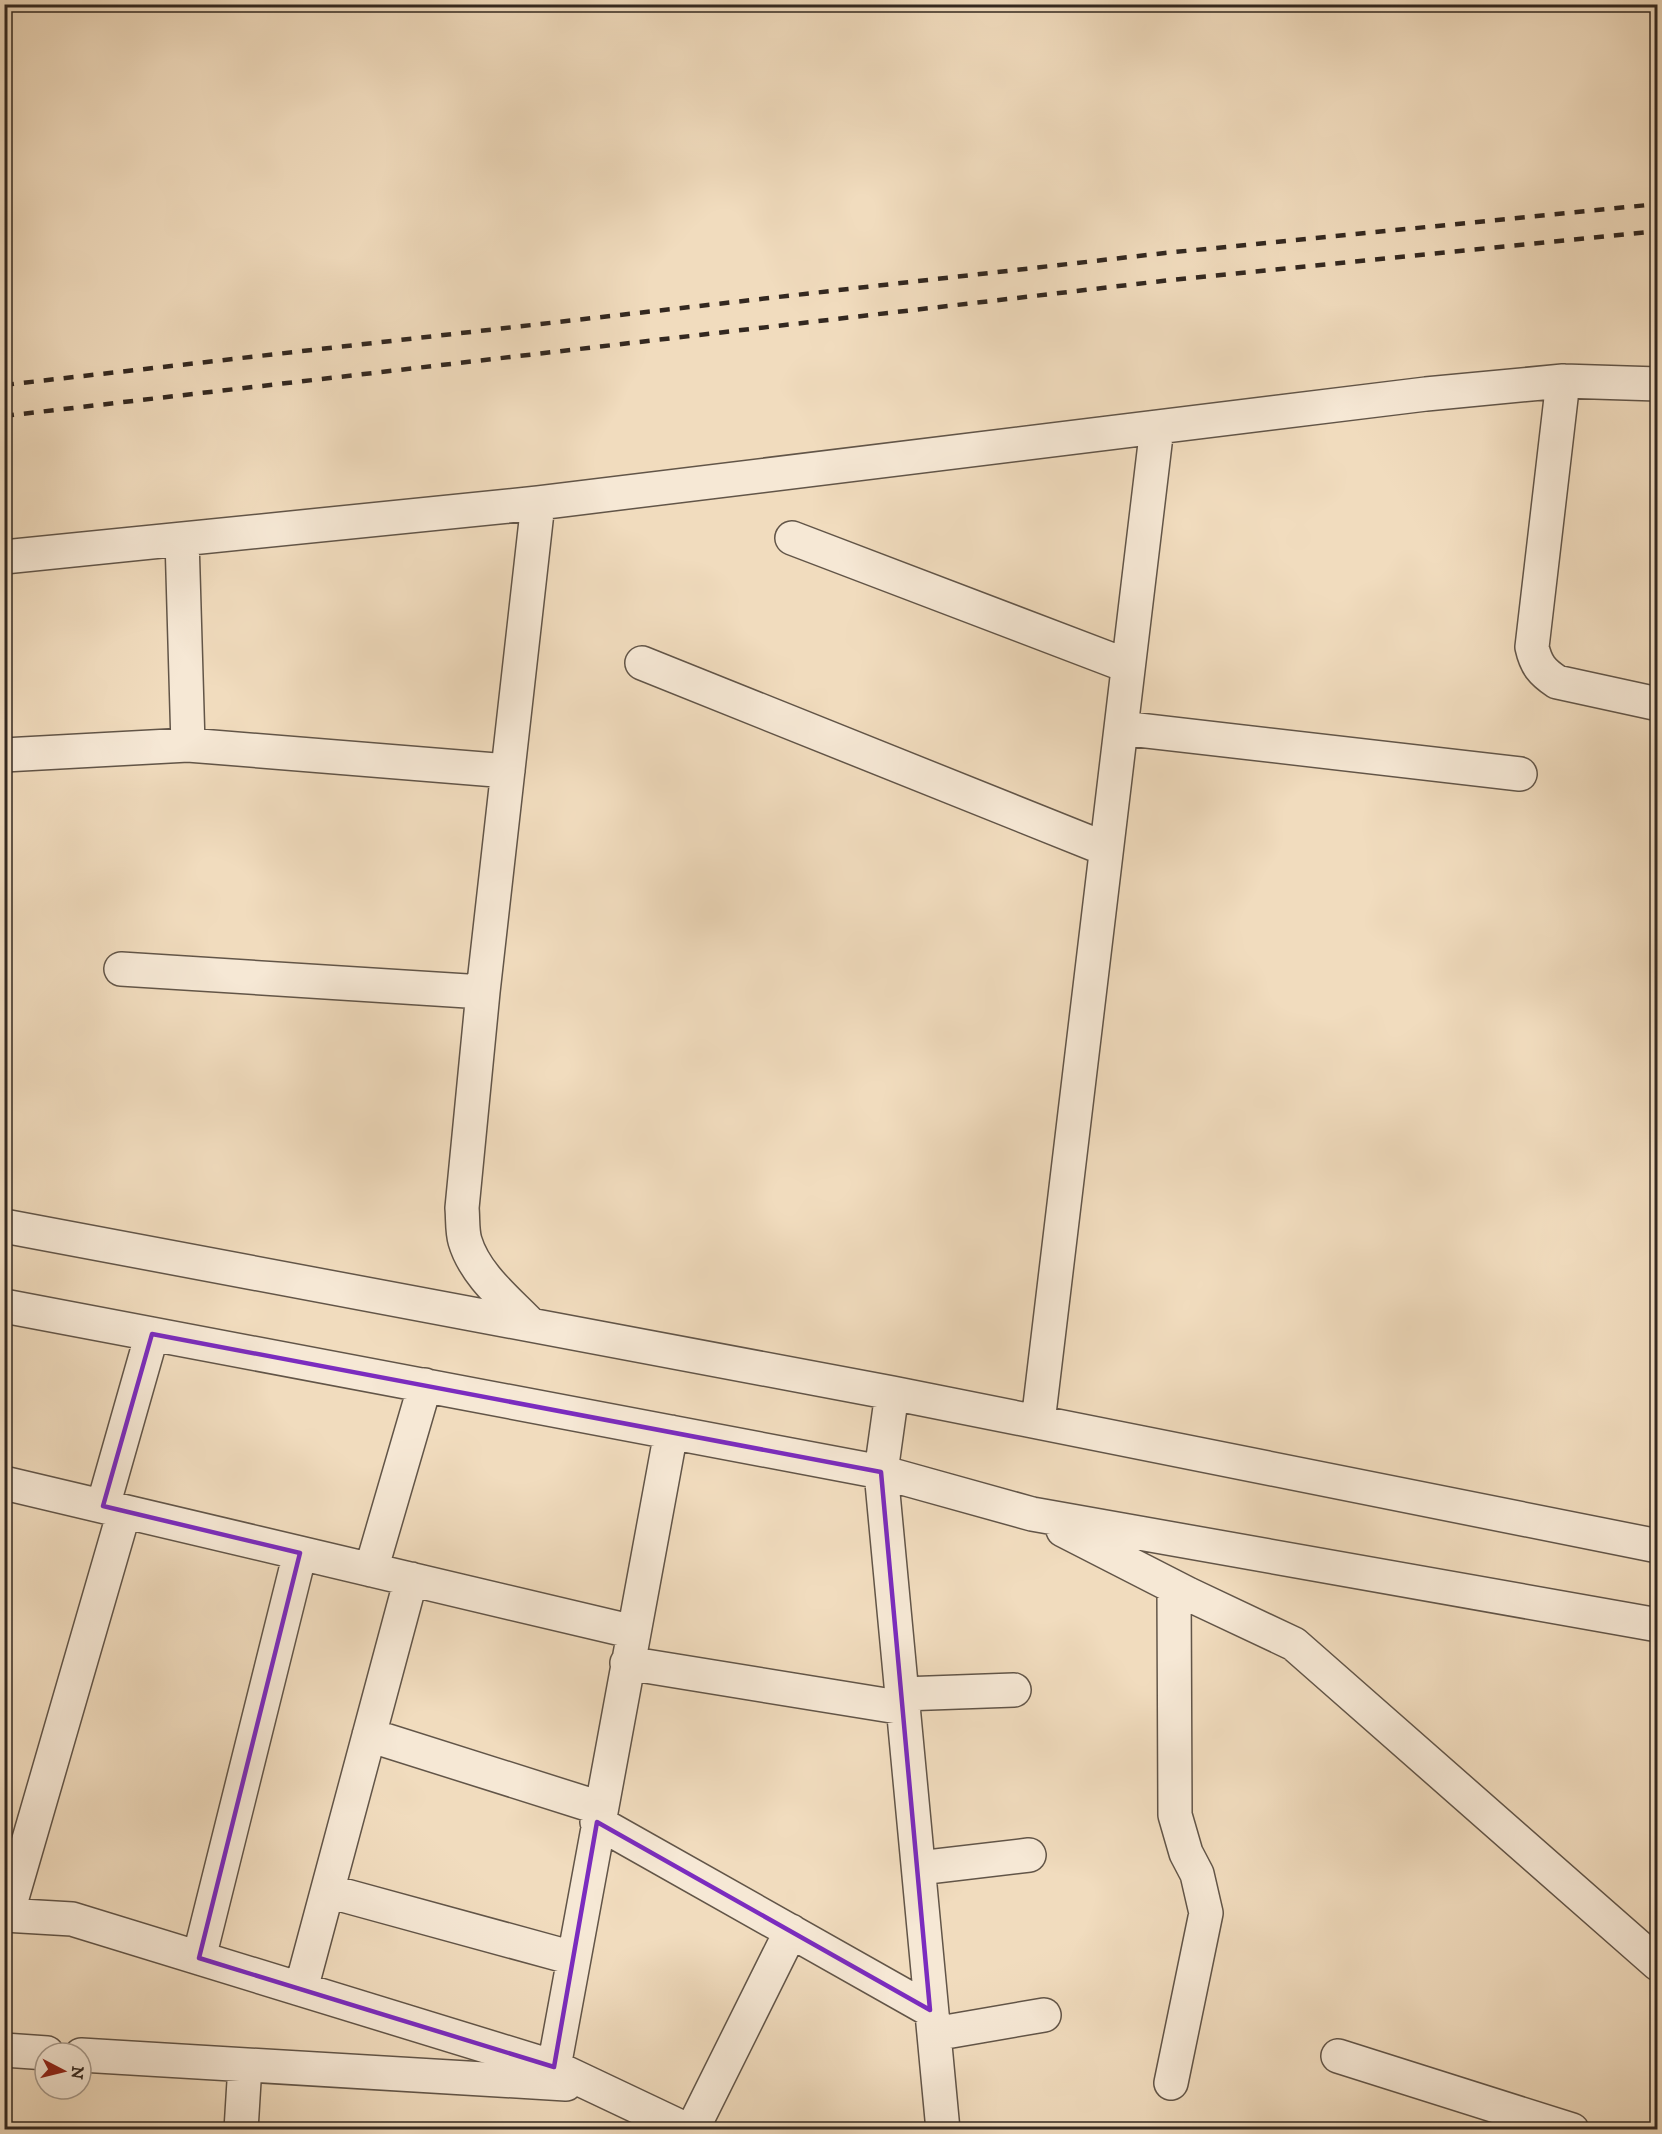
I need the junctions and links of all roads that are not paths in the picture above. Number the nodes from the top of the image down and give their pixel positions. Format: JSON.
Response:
{"nodes":[{"id":1,"x":1563,"y":381,"type":"junction"},
{"id":2,"x":1658,"y":384,"type":"edge"},
{"id":3,"x":1157,"y":427,"type":"junction"},
{"id":4,"x":538,"y":503,"type":"junction"},
{"id":5,"x":792,"y":538,"type":"dead end"},
{"id":6,"x":182,"y":539,"type":"junction"},
{"id":7,"x":4,"y":557,"type":"edge"},
{"id":8,"x":642,"y":663,"type":"dead end"},
{"id":9,"x":1128,"y":666,"type":"junction"},
{"id":10,"x":1658,"y":704,"type":"edge"},
{"id":11,"x":1120,"y":728,"type":"junction"},
{"id":12,"x":188,"y":745,"type":"junction"},
{"id":13,"x":4,"y":755,"type":"edge"},
{"id":14,"x":508,"y":771,"type":"junction"},
{"id":15,"x":1520,"y":774,"type":"dead end"},
{"id":16,"x":1106,"y":849,"type":"junction"},
{"id":17,"x":121,"y":969,"type":"dead end"},
{"id":18,"x":483,"y":992,"type":"junction"},
{"id":19,"x":4,"y":1226,"type":"edge"},
{"id":20,"x":4,"y":1306,"type":"edge"},
{"id":21,"x":531,"y":1325,"type":"junction"},
{"id":22,"x":152,"y":1334,"type":"junction"},
{"id":23,"x":425,"y":1385,"type":"junction"},
{"id":24,"x":892,"y":1393,"type":"junction"},
{"id":25,"x":1038,"y":1422,"type":"junction"},
{"id":26,"x":671,"y":1432,"type":"junction"},
{"id":27,"x":881,"y":1472,"type":"junction"},
{"id":28,"x":4,"y":1483,"type":"edge"},
{"id":29,"x":113,"y":1509,"type":"junction"},
{"id":30,"x":1032,"y":1515,"type":"junction"},
{"id":31,"x":1658,"y":1546,"type":"edge"},
{"id":32,"x":300,"y":1553,"type":"junction"},
{"id":33,"x":371,"y":1570,"type":"junction"},
{"id":34,"x":411,"y":1579,"type":"junction"},
{"id":35,"x":1174,"y":1587,"type":"junction"},
{"id":36,"x":1658,"y":1625,"type":"edge"},
{"id":37,"x":630,"y":1647,"type":"junction"},
{"id":38,"x":1014,"y":1690,"type":"dead end"},
{"id":39,"x":903,"y":1701,"type":"junction"},
{"id":40,"x":369,"y":1735,"type":"junction"},
{"id":41,"x":598,"y":1815,"type":"junction"},
{"id":42,"x":1029,"y":1855,"type":"dead end"},
{"id":43,"x":919,"y":1868,"type":"junction"},
{"id":44,"x":328,"y":1891,"type":"junction"},
{"id":45,"x":6,"y":1915,"type":"edge"},
{"id":46,"x":791,"y":1932,"type":"junction"},
{"id":47,"x":199,"y":1958,"type":"junction"},
{"id":48,"x":573,"y":1958,"type":"junction"},
{"id":49,"x":1658,"y":1964,"type":"edge"},
{"id":50,"x":302,"y":1989,"type":"junction"},
{"id":51,"x":1044,"y":2014,"type":"dead end"},
{"id":52,"x":932,"y":2022,"type":"junction"},
{"id":53,"x":4,"y":2050,"type":"edge"},
{"id":54,"x":33,"y":2052,"type":"edge"},
{"id":55,"x":93,"y":2056,"type":"edge"},
{"id":56,"x":1338,"y":2056,"type":"dead end"},
{"id":57,"x":245,"y":2065,"type":"junction"},
{"id":58,"x":554,"y":2067,"type":"junction"},
{"id":59,"x":1171,"y":2083,"type":"dead end"},
{"id":60,"x":594,"y":2085,"type":"junction"},
{"id":61,"x":241,"y":2130,"type":"edge"},
{"id":62,"x":689,"y":2130,"type":"edge"},
{"id":63,"x":944,"y":2130,"type":"edge"},
{"id":64,"x":1572,"y":2130,"type":"edge"}],
"edges":[{"from":1,"to":2,"type":"street"},
{"from":1,"to":3,"type":"street"},
{"from":1,"to":10,"type":"street"},
{"from":3,"to":4,"type":"street"},
{"from":3,"to":9,"type":"street"},
{"from":4,"to":6,"type":"street"},
{"from":4,"to":14,"type":"street"},
{"from":5,"to":9,"type":"street"},
{"from":6,"to":7,"type":"street"},
{"from":6,"to":12,"type":"street"},
{"from":8,"to":16,"type":"street"},
{"from":9,"to":11,"type":"street"},
{"from":11,"to":15,"type":"street"},
{"from":11,"to":16,"type":"street"},
{"from":12,"to":13,"type":"street"},
{"from":12,"to":14,"type":"street"},
{"from":14,"to":18,"type":"street"},
{"from":16,"to":25,"type":"street"},
{"from":17,"to":18,"type":"street"},
{"from":18,"to":21,"type":"street"},
{"from":19,"to":21,"type":"street"},
{"from":20,"to":22,"type":"street"},
{"from":21,"to":24,"type":"street"},
{"from":22,"to":23,"type":"street"},
{"from":22,"to":29,"type":"street"},
{"from":23,"to":26,"type":"street"},
{"from":23,"to":33,"type":"street"},
{"from":24,"to":25,"type":"street"},
{"from":24,"to":27,"type":"street"},
{"from":25,"to":31,"type":"street"},
{"from":26,"to":27,"type":"street"},
{"from":26,"to":37,"type":"street"},
{"from":27,"to":30,"type":"street"},
{"from":27,"to":39,"type":"street"},
{"from":28,"to":29,"type":"street"},
{"from":29,"to":32,"type":"street"},
{"from":29,"to":45,"type":"street"},
{"from":30,"to":35,"type":"street"},
{"from":30,"to":36,"type":"street"},
{"from":32,"to":33,"type":"street"},
{"from":32,"to":47,"type":"street"},
{"from":33,"to":34,"type":"street"},
{"from":34,"to":37,"type":"street"},
{"from":34,"to":40,"type":"street"},
{"from":35,"to":49,"type":"street"},
{"from":35,"to":59,"type":"street"},
{"from":37,"to":39,"type":"street"},
{"from":37,"to":41,"type":"street"},
{"from":38,"to":39,"type":"street"},
{"from":39,"to":43,"type":"street"},
{"from":40,"to":41,"type":"street"},
{"from":40,"to":44,"type":"street"},
{"from":41,"to":46,"type":"street"},
{"from":41,"to":48,"type":"street"},
{"from":42,"to":43,"type":"street"},
{"from":43,"to":52,"type":"street"},
{"from":44,"to":48,"type":"street"},
{"from":44,"to":50,"type":"street"},
{"from":45,"to":47,"type":"street"},
{"from":46,"to":52,"type":"street"},
{"from":46,"to":62,"type":"street"},
{"from":47,"to":50,"type":"street"},
{"from":48,"to":58,"type":"street"},
{"from":50,"to":58,"type":"street"},
{"from":51,"to":52,"type":"street"},
{"from":52,"to":63,"type":"street"},
{"from":53,"to":54,"type":"street"},
{"from":55,"to":57,"type":"street"},
{"from":56,"to":64,"type":"street"},
{"from":57,"to":60,"type":"street"},
{"from":57,"to":61,"type":"street"},
{"from":58,"to":60,"type":"street"},
{"from":60,"to":62,"type":"street"}]}
